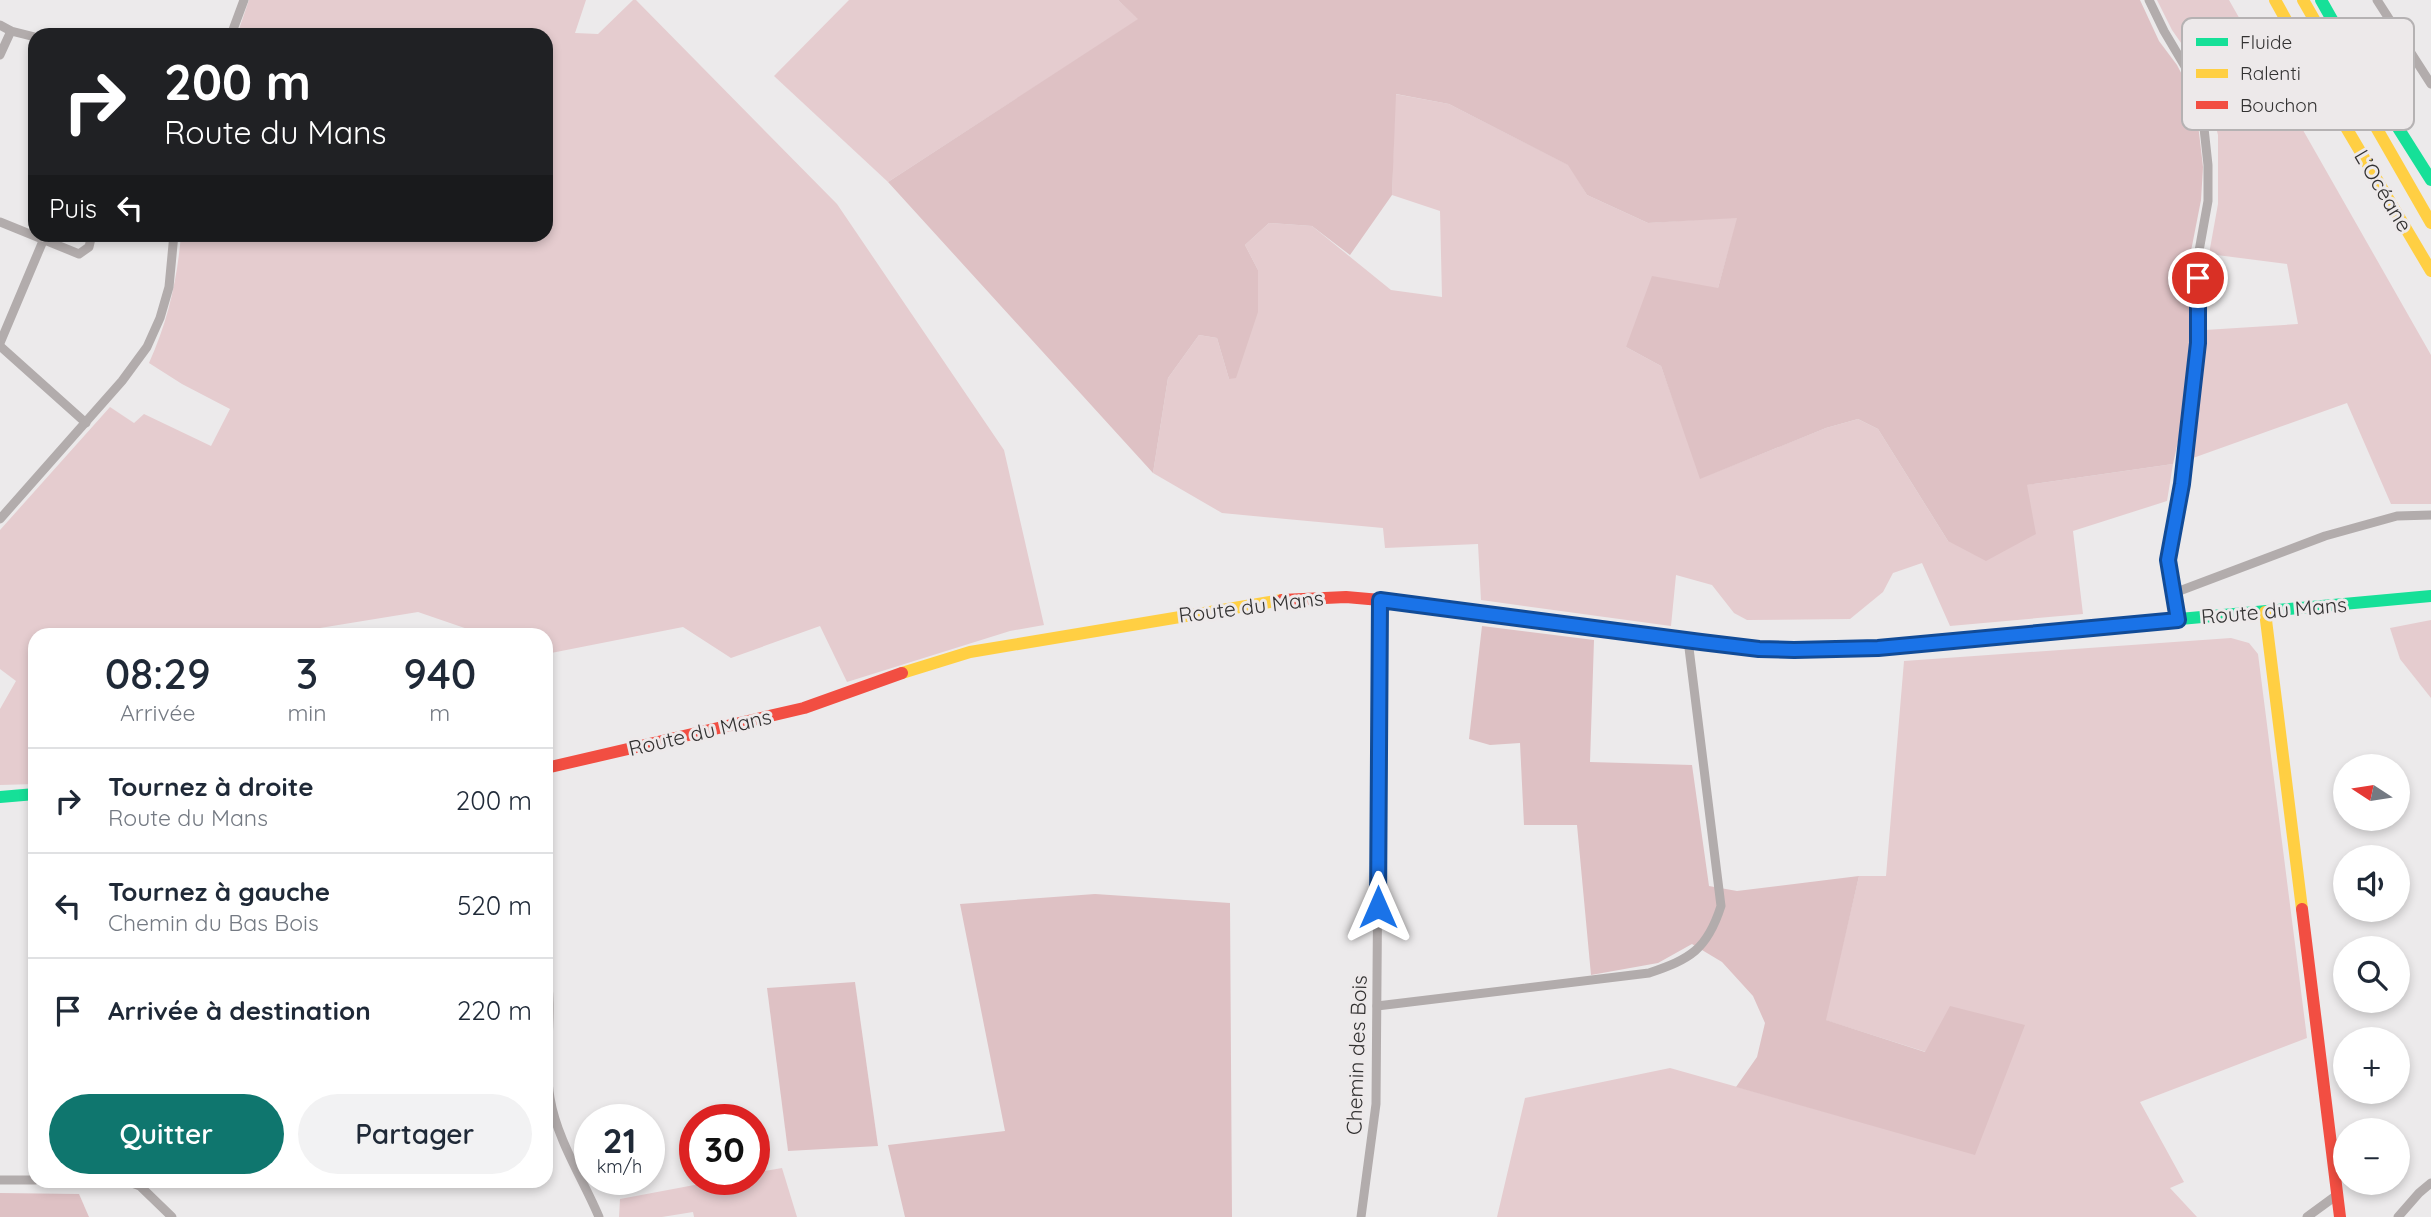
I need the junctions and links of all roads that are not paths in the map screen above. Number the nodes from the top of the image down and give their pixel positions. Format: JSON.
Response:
{"nodes":[{"id":1,"x":244,"y":0,"type":"edge"},
{"id":2,"x":2149,"y":0,"type":"edge"},
{"id":3,"x":2275,"y":0,"type":"edge"},
{"id":4,"x":2303,"y":0,"type":"edge"},
{"id":5,"x":2321,"y":0,"type":"edge"},
{"id":6,"x":2377,"y":0,"type":"edge"},
{"id":7,"x":2285,"y":18,"type":"edge"},
{"id":8,"x":2313,"y":18,"type":"edge"},
{"id":9,"x":2331,"y":18,"type":"edge"},
{"id":10,"x":2389,"y":18,"type":"edge"},
{"id":11,"x":0,"y":24,"type":"edge"},
{"id":12,"x":234,"y":28,"type":"edge"},
{"id":13,"x":11,"y":31,"type":"junction"},
{"id":14,"x":28,"y":35,"type":"edge"},
{"id":15,"x":0,"y":55,"type":"edge"},
{"id":16,"x":2414,"y":58,"type":"edge"},
{"id":17,"x":2182,"y":62,"type":"edge"},
{"id":18,"x":2431,"y":84,"type":"edge"},
{"id":19,"x":2204,"y":130,"type":"edge"},
{"id":20,"x":2348,"y":130,"type":"edge"},
{"id":21,"x":2378,"y":130,"type":"edge"},
{"id":22,"x":2399,"y":130,"type":"edge"},
{"id":23,"x":2431,"y":180,"type":"edge"},
{"id":24,"x":0,"y":222,"type":"edge"},
{"id":25,"x":2431,"y":223,"type":"edge"},
{"id":26,"x":28,"y":234,"type":"edge"},
{"id":27,"x":43,"y":242,"type":"edge"},
{"id":28,"x":46,"y":242,"type":"edge"},
{"id":29,"x":90,"y":242,"type":"edge"},
{"id":30,"x":173,"y":242,"type":"edge"},
{"id":31,"x":2431,"y":271,"type":"edge"},
{"id":32,"x":0,"y":345,"type":"edge"},
{"id":33,"x":86,"y":423,"type":"junction"},
{"id":34,"x":2431,"y":515,"type":"edge"},
{"id":35,"x":0,"y":520,"type":"edge"},
{"id":36,"x":2174,"y":593,"type":"junction"},
{"id":37,"x":2431,"y":596,"type":"edge"},
{"id":38,"x":1380,"y":600,"type":"junction"},
{"id":39,"x":2265,"y":612,"type":"junction"},
{"id":40,"x":2178,"y":620,"type":"junction"},
{"id":41,"x":1688,"y":640,"type":"junction"},
{"id":42,"x":553,"y":766,"type":"edge"},
{"id":43,"x":28,"y":795,"type":"edge"},
{"id":44,"x":0,"y":797,"type":"edge"},
{"id":45,"x":1377,"y":1006,"type":"junction"},
{"id":46,"x":553,"y":1108,"type":"edge"},
{"id":47,"x":2333,"y":1163,"type":"edge"},
{"id":48,"x":0,"y":1180,"type":"edge"},
{"id":49,"x":28,"y":1180,"type":"edge"},
{"id":50,"x":2431,"y":1184,"type":"edge"},
{"id":51,"x":142,"y":1188,"type":"edge"},
{"id":52,"x":2337,"y":1195,"type":"joint"},
{"id":53,"x":172,"y":1217,"type":"edge"},
{"id":54,"x":599,"y":1217,"type":"edge"},
{"id":55,"x":1362,"y":1217,"type":"edge"},
{"id":56,"x":2307,"y":1217,"type":"edge"},
{"id":57,"x":2340,"y":1217,"type":"edge"},
{"id":58,"x":2398,"y":1217,"type":"edge"}],
"edges":[{"from":1,"to":12,"type":"street"},
{"from":2,"to":17,"type":"street"},
{"from":3,"to":7,"type":"main road","name":"L’Océane"},
{"from":4,"to":8,"type":"main road","name":"L’Océane"},
{"from":5,"to":9,"type":"main road"},
{"from":6,"to":10,"type":"street"},
{"from":11,"to":13,"type":"street"},
{"from":13,"to":14,"type":"street"},
{"from":13,"to":15,"type":"street"},
{"from":16,"to":18,"type":"street"},
{"from":19,"to":36,"type":"street"},
{"from":20,"to":31,"type":"main road","name":"L’Océane"},
{"from":21,"to":25,"type":"main road","name":"L’Océane"},
{"from":22,"to":23,"type":"main road"},
{"from":24,"to":26,"type":"street"},
{"from":27,"to":32,"type":"street"},
{"from":28,"to":29,"type":"street"},
{"from":30,"to":33,"type":"street"},
{"from":32,"to":33,"type":"street"},
{"from":33,"to":35,"type":"street"},
{"from":34,"to":36,"type":"street"},
{"from":36,"to":40,"type":"street"},
{"from":37,"to":39,"type":"main road","name":"Route du Mans"},
{"from":38,"to":41,"type":"main road","name":"Route du Mans"},
{"from":38,"to":42,"type":"main road","name":"Route du Mans"},
{"from":38,"to":45,"type":"street","name":"Chemin des Bois"},
{"from":39,"to":40,"type":"main road","name":"Route du Mans"},
{"from":39,"to":47,"type":"main road"},
{"from":40,"to":41,"type":"main road","name":"Route du Mans"},
{"from":41,"to":45,"type":"street"},
{"from":43,"to":44,"type":"main road"},
{"from":45,"to":55,"type":"street","name":"Chemin des Bois"},
{"from":46,"to":54,"type":"street"},
{"from":48,"to":49,"type":"street"},
{"from":50,"to":58,"type":"street"},
{"from":51,"to":53,"type":"street"},
{"from":52,"to":56,"type":"street"},
{"from":52,"to":57,"type":"main road"}]}
